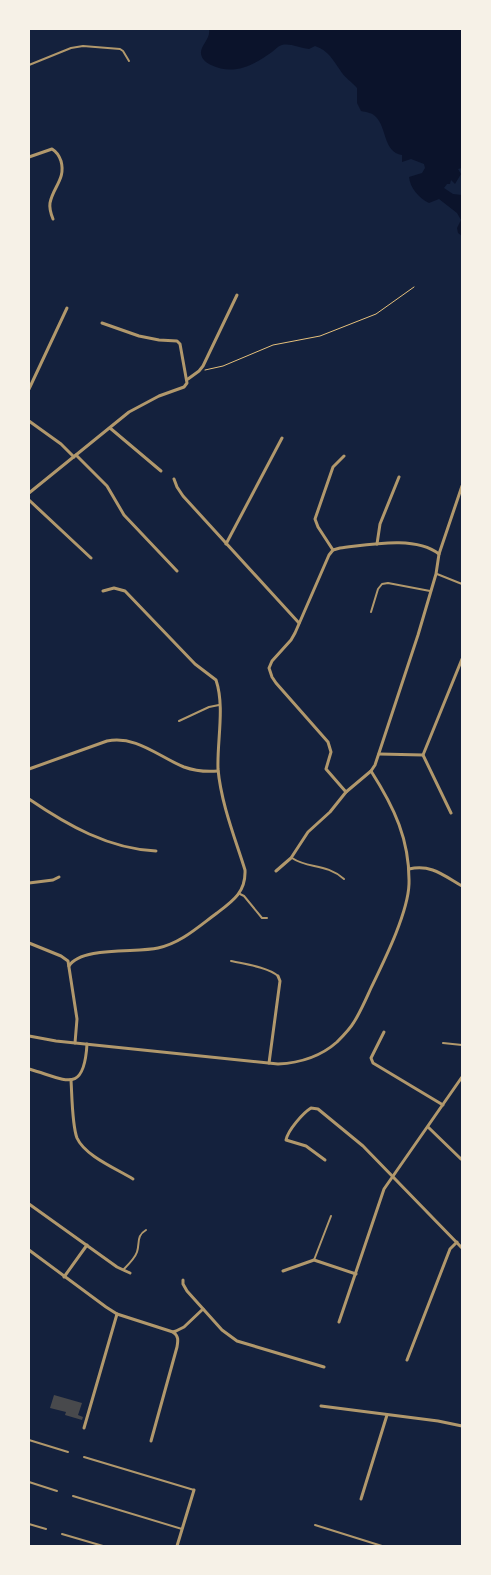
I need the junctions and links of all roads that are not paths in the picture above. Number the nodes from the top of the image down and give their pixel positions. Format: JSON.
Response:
{"nodes":[{"id":1,"x":129,"y":61,"type":"dead end"},
{"id":2,"x":29,"y":65,"type":"edge"},
{"id":3,"x":29,"y":157,"type":"edge"},
{"id":4,"x":53,"y":219,"type":"dead end"},
{"id":5,"x":237,"y":295,"type":"dead end"},
{"id":6,"x":67,"y":308,"type":"dead end"},
{"id":7,"x":102,"y":323,"type":"dead end"},
{"id":8,"x":188,"y":379,"type":"junction"},
{"id":9,"x":29,"y":389,"type":"edge"},
{"id":10,"x":29,"y":421,"type":"edge"},
{"id":11,"x":110,"y":428,"type":"junction"},
{"id":12,"x":282,"y":438,"type":"dead end"},
{"id":13,"x":75,"y":456,"type":"junction"},
{"id":14,"x":344,"y":456,"type":"dead end"},
{"id":15,"x":161,"y":471,"type":"dead end"},
{"id":16,"x":400,"y":477,"type":"dead end"},
{"id":17,"x":174,"y":479,"type":"dead end"},
{"id":18,"x":462,"y":486,"type":"edge"},
{"id":19,"x":29,"y":492,"type":"edge"},
{"id":20,"x":29,"y":500,"type":"edge"},
{"id":21,"x":226,"y":544,"type":"junction"},
{"id":22,"x":377,"y":544,"type":"junction"},
{"id":23,"x":334,"y":550,"type":"junction"},
{"id":24,"x":439,"y":554,"type":"junction"},
{"id":25,"x":91,"y":558,"type":"dead end"},
{"id":26,"x":177,"y":571,"type":"dead end"},
{"id":27,"x":436,"y":574,"type":"junction"},
{"id":28,"x":462,"y":584,"type":"edge"},
{"id":29,"x":103,"y":591,"type":"dead end"},
{"id":30,"x":430,"y":591,"type":"junction"},
{"id":31,"x":371,"y":612,"type":"dead end"},
{"id":32,"x":299,"y":623,"type":"junction"},
{"id":33,"x":462,"y":659,"type":"edge"},
{"id":34,"x":219,"y":705,"type":"junction"},
{"id":35,"x":179,"y":721,"type":"dead end"},
{"id":36,"x":379,"y":754,"type":"junction"},
{"id":37,"x":423,"y":755,"type":"junction"},
{"id":38,"x":29,"y":770,"type":"edge"},
{"id":39,"x":218,"y":771,"type":"junction"},
{"id":40,"x":371,"y":771,"type":"junction"},
{"id":41,"x":346,"y":792,"type":"junction"},
{"id":42,"x":29,"y":799,"type":"edge"},
{"id":43,"x":452,"y":813,"type":"dead end"},
{"id":44,"x":156,"y":851,"type":"dead end"},
{"id":45,"x":291,"y":858,"type":"junction"},
{"id":46,"x":408,"y":869,"type":"junction"},
{"id":47,"x":276,"y":872,"type":"dead end"},
{"id":48,"x":59,"y":877,"type":"dead end"},
{"id":49,"x":344,"y":879,"type":"dead end"},
{"id":50,"x":29,"y":883,"type":"edge"},
{"id":51,"x":462,"y":886,"type":"edge"},
{"id":52,"x":240,"y":894,"type":"junction"},
{"id":53,"x":267,"y":918,"type":"dead end"},
{"id":54,"x":29,"y":943,"type":"edge"},
{"id":55,"x":231,"y":961,"type":"dead end"},
{"id":56,"x":69,"y":966,"type":"junction"},
{"id":57,"x":278,"y":976,"type":"joint"},
{"id":58,"x":384,"y":1032,"type":"dead end"},
{"id":59,"x":29,"y":1036,"type":"edge"},
{"id":60,"x":443,"y":1042,"type":"dead end"},
{"id":61,"x":75,"y":1043,"type":"junction"},
{"id":62,"x":87,"y":1044,"type":"junction"},
{"id":63,"x":462,"y":1046,"type":"edge"},
{"id":64,"x":269,"y":1063,"type":"junction"},
{"id":65,"x":29,"y":1070,"type":"edge"},
{"id":66,"x":462,"y":1078,"type":"edge"},
{"id":67,"x":71,"y":1080,"type":"junction"},
{"id":68,"x":443,"y":1106,"type":"junction"},
{"id":69,"x":428,"y":1127,"type":"junction"},
{"id":70,"x":461,"y":1159,"type":"edge"},
{"id":71,"x":325,"y":1160,"type":"dead end"},
{"id":72,"x":392,"y":1176,"type":"junction"},
{"id":73,"x":133,"y":1179,"type":"dead end"},
{"id":74,"x":29,"y":1204,"type":"edge"},
{"id":75,"x":331,"y":1216,"type":"dead end"},
{"id":76,"x":146,"y":1230,"type":"dead end"},
{"id":77,"x":457,"y":1242,"type":"junction"},
{"id":78,"x":86,"y":1245,"type":"junction"},
{"id":79,"x":462,"y":1248,"type":"edge"},
{"id":80,"x":29,"y":1250,"type":"edge"},
{"id":81,"x":314,"y":1260,"type":"junction"},
{"id":82,"x":122,"y":1270,"type":"junction"},
{"id":83,"x":283,"y":1271,"type":"dead end"},
{"id":84,"x":130,"y":1273,"type":"dead end"},
{"id":85,"x":356,"y":1274,"type":"junction"},
{"id":86,"x":64,"y":1277,"type":"junction"},
{"id":87,"x":183,"y":1280,"type":"dead end"},
{"id":88,"x":204,"y":1309,"type":"junction"},
{"id":89,"x":118,"y":1314,"type":"junction"},
{"id":90,"x":339,"y":1322,"type":"dead end"},
{"id":91,"x":173,"y":1332,"type":"junction"},
{"id":92,"x":407,"y":1360,"type":"dead end"},
{"id":93,"x":324,"y":1367,"type":"dead end"},
{"id":94,"x":321,"y":1406,"type":"dead end"},
{"id":95,"x":387,"y":1415,"type":"junction"},
{"id":96,"x":462,"y":1426,"type":"edge"},
{"id":97,"x":84,"y":1428,"type":"dead end"},
{"id":98,"x":29,"y":1440,"type":"edge"},
{"id":99,"x":151,"y":1441,"type":"dead end"},
{"id":100,"x":68,"y":1452,"type":"dead end"},
{"id":101,"x":84,"y":1457,"type":"dead end"},
{"id":102,"x":29,"y":1482,"type":"edge"},
{"id":103,"x":194,"y":1490,"type":"joint"},
{"id":104,"x":57,"y":1491,"type":"dead end"},
{"id":105,"x":73,"y":1496,"type":"dead end"},
{"id":106,"x":362,"y":1499,"type":"dead end"},
{"id":107,"x":29,"y":1524,"type":"edge"},
{"id":108,"x":315,"y":1525,"type":"dead end"},
{"id":109,"x":182,"y":1528,"type":"junction"},
{"id":110,"x":46,"y":1529,"type":"dead end"},
{"id":111,"x":62,"y":1534,"type":"dead end"},
{"id":112,"x":103,"y":1546,"type":"edge"},
{"id":113,"x":177,"y":1546,"type":"edge"},
{"id":114,"x":382,"y":1546,"type":"edge"}],
"edges":[{"from":1,"to":2,"type":"lane"},
{"from":3,"to":4,"type":"street"},
{"from":5,"to":8,"type":"street"},
{"from":6,"to":9,"type":"street"},
{"from":7,"to":8,"type":"street"},
{"from":8,"to":11,"type":"street"},
{"from":10,"to":13,"type":"street"},
{"from":11,"to":13,"type":"street"},
{"from":11,"to":15,"type":"street"},
{"from":12,"to":21,"type":"street"},
{"from":13,"to":19,"type":"street"},
{"from":13,"to":26,"type":"street"},
{"from":14,"to":23,"type":"street"},
{"from":16,"to":22,"type":"street"},
{"from":17,"to":21,"type":"street"},
{"from":18,"to":24,"type":"street"},
{"from":20,"to":25,"type":"street"},
{"from":21,"to":32,"type":"street"},
{"from":22,"to":23,"type":"street"},
{"from":22,"to":24,"type":"street"},
{"from":23,"to":32,"type":"street"},
{"from":24,"to":27,"type":"street"},
{"from":27,"to":28,"type":"lane"},
{"from":27,"to":30,"type":"street"},
{"from":29,"to":34,"type":"street"},
{"from":30,"to":31,"type":"lane"},
{"from":30,"to":36,"type":"street"},
{"from":32,"to":41,"type":"street"},
{"from":33,"to":37,"type":"street"},
{"from":34,"to":35,"type":"lane"},
{"from":34,"to":39,"type":"street"},
{"from":36,"to":37,"type":"street"},
{"from":36,"to":40,"type":"street"},
{"from":37,"to":43,"type":"street"},
{"from":38,"to":39,"type":"street"},
{"from":39,"to":52,"type":"street"},
{"from":40,"to":41,"type":"street"},
{"from":40,"to":46,"type":"street"},
{"from":41,"to":45,"type":"street"},
{"from":42,"to":44,"type":"street"},
{"from":45,"to":47,"type":"street"},
{"from":45,"to":49,"type":"lane"},
{"from":46,"to":51,"type":"street"},
{"from":46,"to":64,"type":"street"},
{"from":48,"to":50,"type":"street"},
{"from":52,"to":53,"type":"lane"},
{"from":52,"to":56,"type":"street"},
{"from":54,"to":56,"type":"street"},
{"from":55,"to":57,"type":"lane"},
{"from":56,"to":61,"type":"street"},
{"from":57,"to":64,"type":"street"},
{"from":58,"to":68,"type":"street"},
{"from":59,"to":61,"type":"street"},
{"from":60,"to":63,"type":"lane"},
{"from":61,"to":62,"type":"street"},
{"from":62,"to":64,"type":"street"},
{"from":62,"to":67,"type":"street"},
{"from":65,"to":67,"type":"street"},
{"from":66,"to":68,"type":"street"},
{"from":67,"to":73,"type":"street"},
{"from":68,"to":69,"type":"street"},
{"from":69,"to":70,"type":"street"},
{"from":69,"to":72,"type":"street"},
{"from":71,"to":72,"type":"street"},
{"from":72,"to":77,"type":"street"},
{"from":72,"to":85,"type":"street"},
{"from":74,"to":78,"type":"street"},
{"from":75,"to":81,"type":"lane"},
{"from":76,"to":82,"type":"lane"},
{"from":77,"to":79,"type":"street"},
{"from":77,"to":92,"type":"street"},
{"from":78,"to":82,"type":"street"},
{"from":78,"to":86,"type":"street"},
{"from":80,"to":86,"type":"street"},
{"from":81,"to":83,"type":"street"},
{"from":81,"to":85,"type":"street"},
{"from":82,"to":84,"type":"street"},
{"from":85,"to":90,"type":"street"},
{"from":86,"to":89,"type":"street"},
{"from":87,"to":88,"type":"street"},
{"from":88,"to":91,"type":"street"},
{"from":88,"to":93,"type":"street"},
{"from":89,"to":91,"type":"street"},
{"from":89,"to":97,"type":"street"},
{"from":91,"to":99,"type":"street"},
{"from":94,"to":95,"type":"street"},
{"from":95,"to":96,"type":"street"},
{"from":95,"to":106,"type":"street"},
{"from":98,"to":100,"type":"lane"},
{"from":101,"to":103,"type":"lane"},
{"from":102,"to":104,"type":"lane"},
{"from":103,"to":109,"type":"street"},
{"from":105,"to":109,"type":"lane"},
{"from":107,"to":110,"type":"lane"},
{"from":108,"to":114,"type":"lane"},
{"from":109,"to":113,"type":"street"},
{"from":111,"to":112,"type":"lane"}]}
